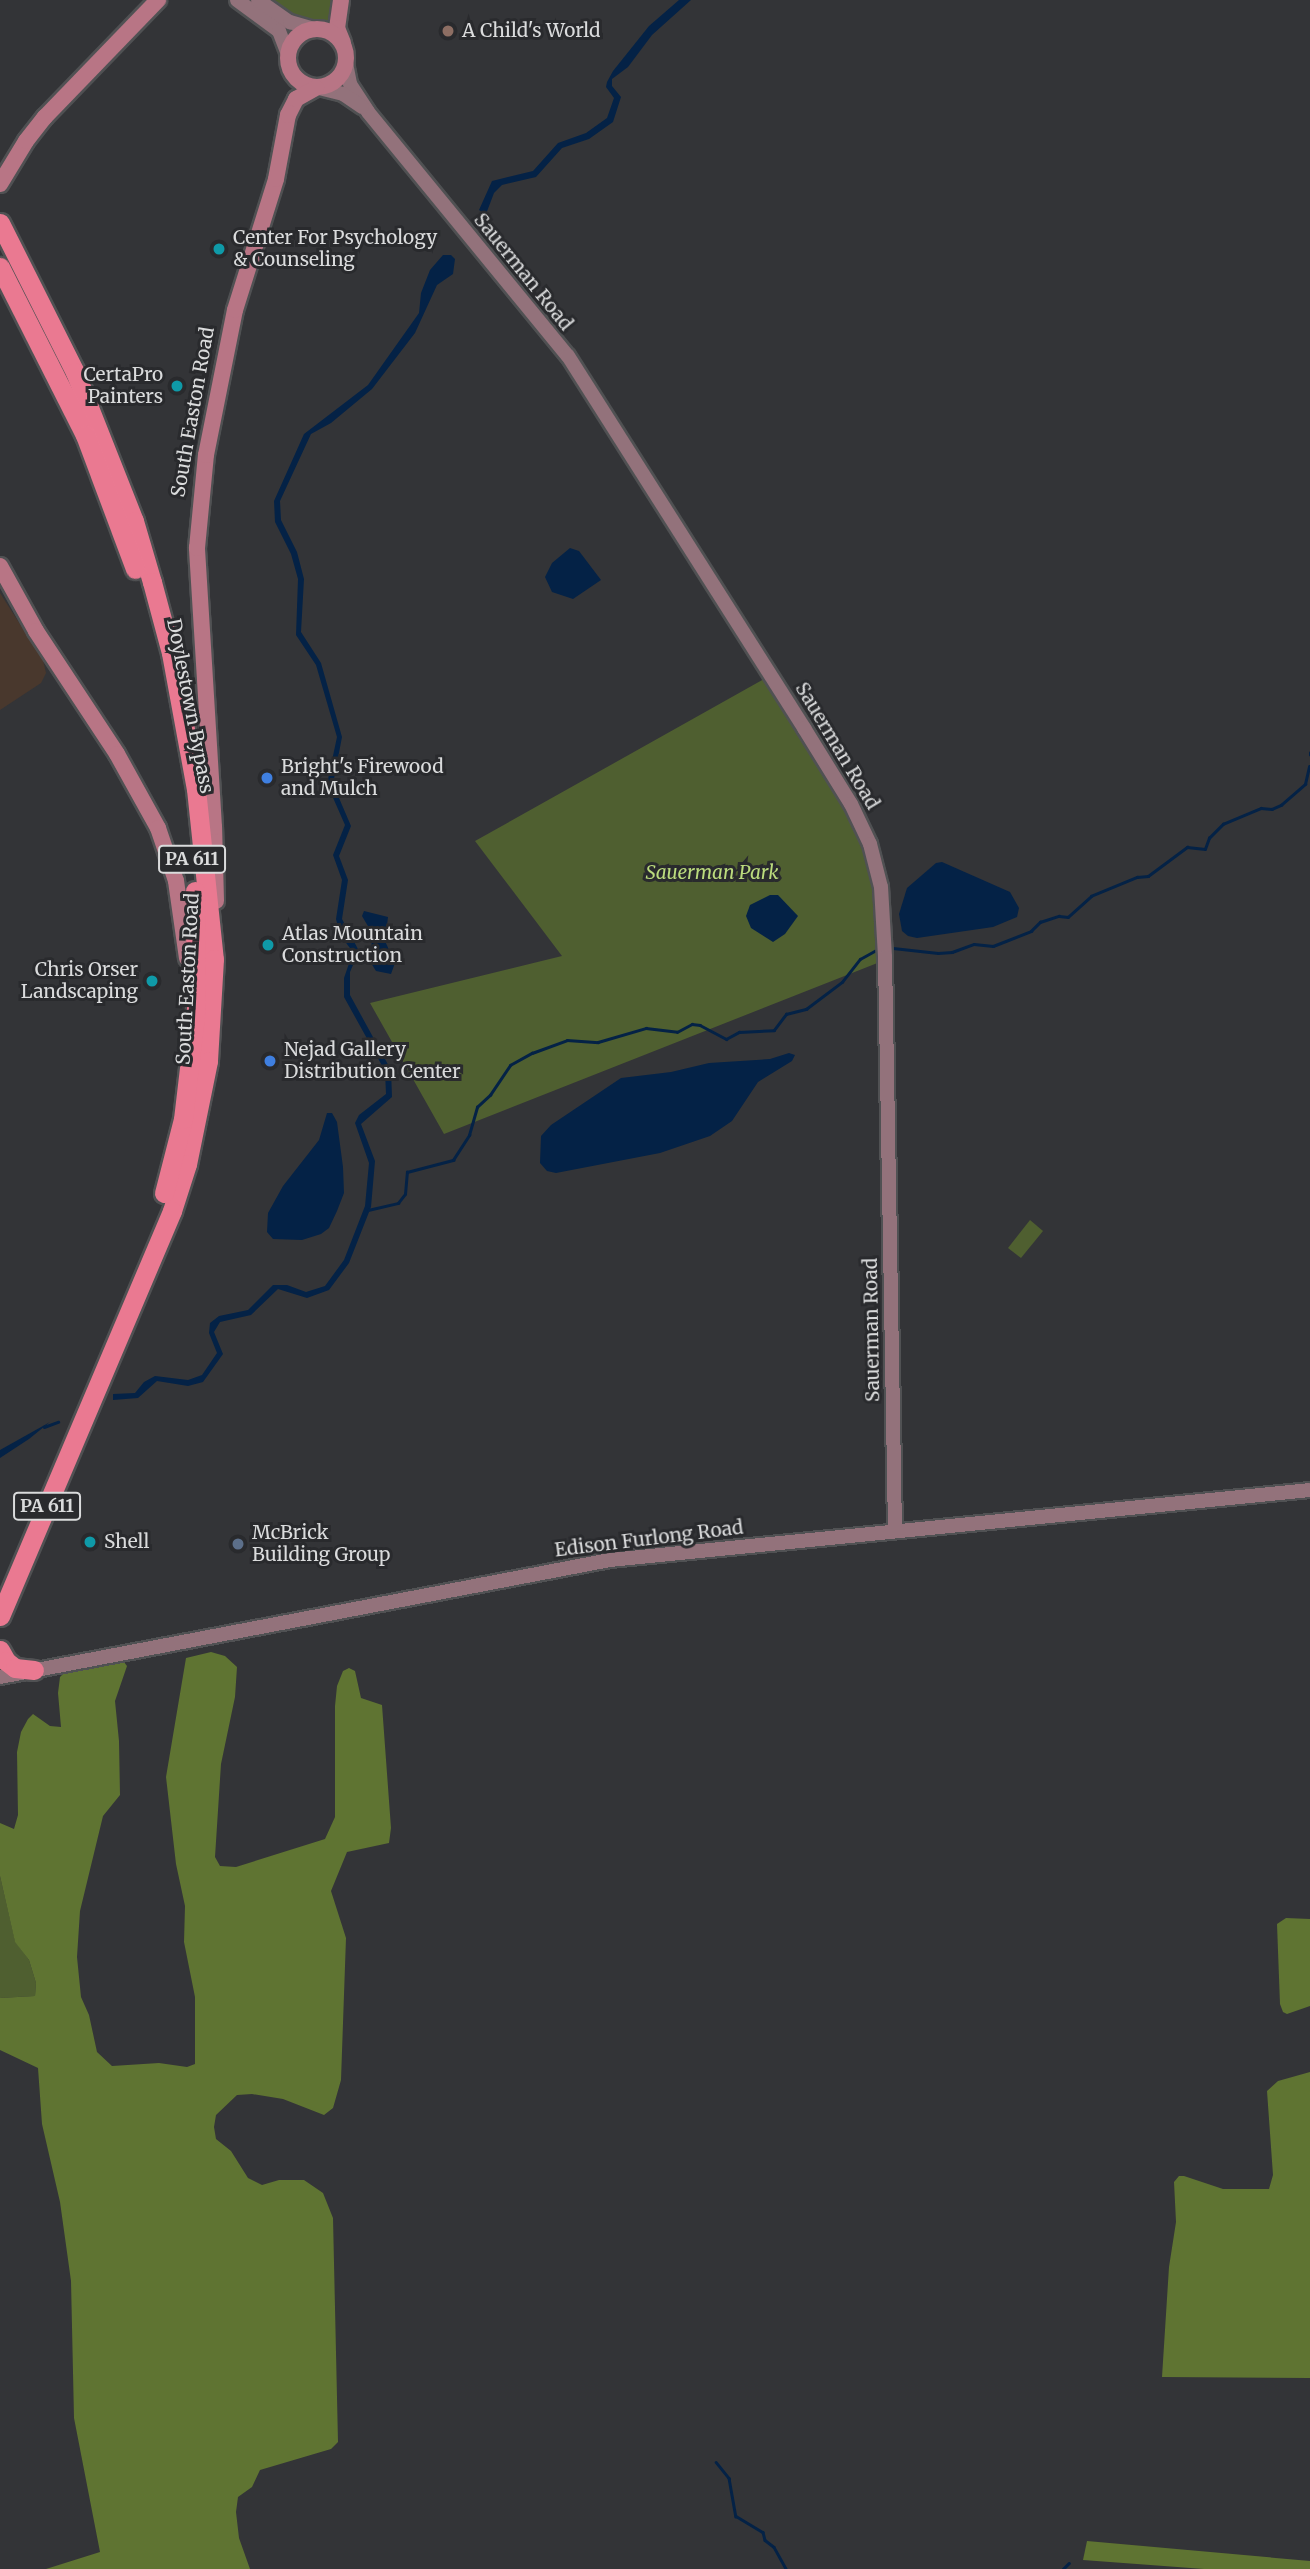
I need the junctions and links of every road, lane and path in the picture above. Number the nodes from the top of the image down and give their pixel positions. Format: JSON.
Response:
{"nodes":[{"id":1,"x":159,"y":0,"type":"edge"},
{"id":2,"x":237,"y":0,"type":"edge"},
{"id":3,"x":258,"y":0,"type":"edge"},
{"id":4,"x":341,"y":0,"type":"edge"},
{"id":5,"x":315,"y":29,"type":"junction"},
{"id":6,"x":343,"y":43,"type":"junction"},
{"id":7,"x":288,"y":54,"type":"junction"},
{"id":8,"x":346,"y":63,"type":"junction"},
{"id":9,"x":318,"y":88,"type":"junction"},
{"id":10,"x":368,"y":112,"type":"junction"},
{"id":11,"x":0,"y":184,"type":"edge"},
{"id":12,"x":0,"y":223,"type":"edge"},
{"id":13,"x":0,"y":267,"type":"edge"},
{"id":14,"x":0,"y":566,"type":"edge"},
{"id":15,"x":147,"y":586,"type":"junction"},
{"id":16,"x":166,"y":657,"type":"junction"},
{"id":17,"x":214,"y":959,"type":"junction"},
{"id":18,"x":189,"y":1058,"type":"junction"},
{"id":19,"x":134,"y":1298,"type":"junction"},
{"id":20,"x":1310,"y":1490,"type":"edge"},
{"id":21,"x":895,"y":1530,"type":"junction"},
{"id":22,"x":0,"y":1617,"type":"edge"},
{"id":23,"x":0,"y":1650,"type":"edge"},
{"id":24,"x":34,"y":1670,"type":"junction"},
{"id":25,"x":0,"y":1677,"type":"edge"}],
"edges":[{"from":1,"to":11,"type":"main road"},
{"from":2,"to":7,"type":"main road"},
{"from":3,"to":5,"type":"main road"},
{"from":4,"to":6,"type":"main road"},
{"from":5,"to":6,"type":"main road"},
{"from":5,"to":7,"type":"main road"},
{"from":6,"to":8,"type":"main road"},
{"from":7,"to":9,"type":"main road"},
{"from":8,"to":9,"type":"main road","name":"South Easton Road"},
{"from":8,"to":10,"type":"main road"},
{"from":9,"to":10,"type":"main road"},
{"from":9,"to":17,"type":"main road","name":"South Easton Road"},
{"from":10,"to":21,"type":"main road","name":"Sauerman Road"},
{"from":12,"to":15,"type":"highway","name":"Doylestown Bypass","number":"PA 611"},
{"from":13,"to":15,"type":"highway","name":"Doylestown Bypass","number":"PA 611"},
{"from":14,"to":18,"type":"main road","name":"South Easton Road"},
{"from":15,"to":16,"type":"highway","name":"Doylestown Bypass","number":"PA 611"},
{"from":16,"to":17,"type":"highway","name":"Doylestown Bypass","number":"PA 611"},
{"from":16,"to":18,"type":"highway","name":"Doylestown Bypass","number":"PA 611"},
{"from":17,"to":19,"type":"highway","name":"South Easton Road","number":"PA 611"},
{"from":18,"to":19,"type":"highway","name":"South Easton Road","number":"PA 611"},
{"from":19,"to":22,"type":"highway","name":"South Easton Road","number":"PA 611"},
{"from":20,"to":21,"type":"main road","name":"Edison Furlong Road"},
{"from":21,"to":24,"type":"main road","name":"Edison Furlong Road"},
{"from":23,"to":24,"type":"highway"},
{"from":24,"to":25,"type":"main road","name":"Edison Furlong Road"}]}
